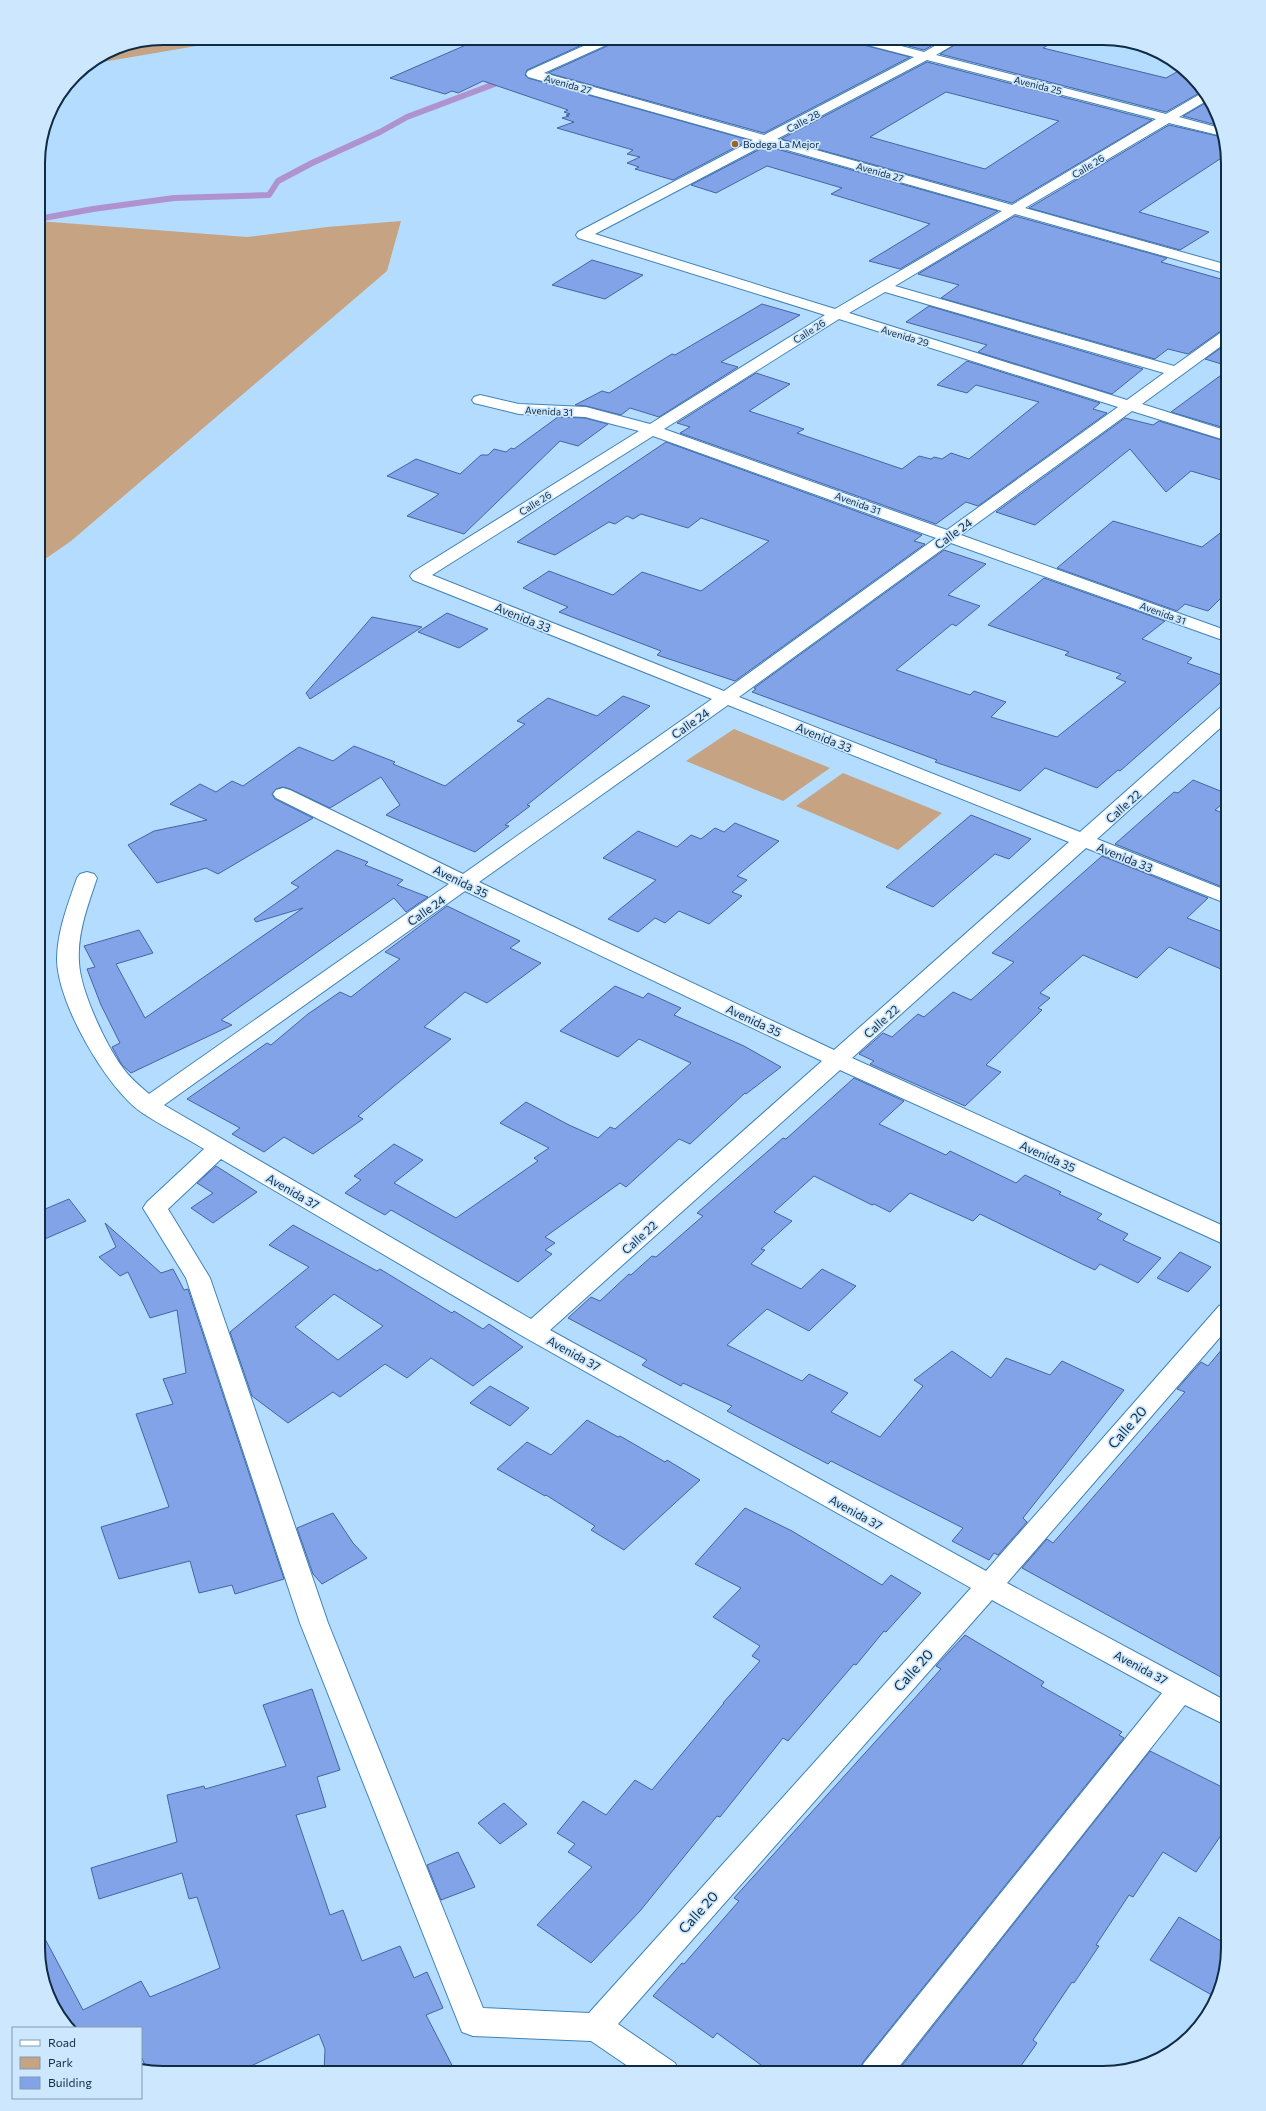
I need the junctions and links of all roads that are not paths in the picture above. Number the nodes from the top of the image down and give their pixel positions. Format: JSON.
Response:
{"nodes":[{"id":1,"x":596,"y":45,"type":"edge"},
{"id":2,"x":882,"y":45,"type":"edge"},
{"id":3,"x":945,"y":45,"type":"edge"},
{"id":4,"x":924,"y":56,"type":"junction"},
{"id":5,"x":1202,"y":98,"type":"edge"},
{"id":6,"x":1168,"y":118,"type":"junction"},
{"id":7,"x":1217,"y":131,"type":"edge"},
{"id":8,"x":767,"y":140,"type":"junction"},
{"id":9,"x":1016,"y":210,"type":"junction"},
{"id":10,"x":583,"y":235,"type":"joint"},
{"id":11,"x":1221,"y":268,"type":"edge"},
{"id":12,"x":884,"y":287,"type":"junction"},
{"id":13,"x":837,"y":314,"type":"junction"},
{"id":14,"x":1221,"y":339,"type":"edge"},
{"id":15,"x":1175,"y":371,"type":"junction"},
{"id":16,"x":480,"y":400,"type":"dead end"},
{"id":17,"x":1128,"y":405,"type":"junction"},
{"id":18,"x":652,"y":430,"type":"junction"},
{"id":19,"x":1221,"y":434,"type":"edge"},
{"id":20,"x":950,"y":536,"type":"junction"},
{"id":21,"x":419,"y":576,"type":"joint"},
{"id":22,"x":1221,"y":633,"type":"edge"},
{"id":23,"x":726,"y":698,"type":"junction"},
{"id":24,"x":1221,"y":717,"type":"edge"},
{"id":25,"x":283,"y":794,"type":"dead end"},
{"id":26,"x":1084,"y":840,"type":"junction"},
{"id":27,"x":87,"y":878,"type":"dead end"},
{"id":28,"x":464,"y":883,"type":"junction"},
{"id":29,"x":1221,"y":895,"type":"edge"},
{"id":30,"x":837,"y":1060,"type":"junction"},
{"id":31,"x":148,"y":1106,"type":"junction"},
{"id":32,"x":219,"y":1147,"type":"junction"},
{"id":33,"x":1221,"y":1235,"type":"edge"},
{"id":34,"x":1221,"y":1320,"type":"edge"},
{"id":35,"x":533,"y":1331,"type":"junction"},
{"id":36,"x":989,"y":1586,"type":"junction"},
{"id":37,"x":1181,"y":1688,"type":"junction"},
{"id":38,"x":1221,"y":1711,"type":"edge"},
{"id":39,"x":596,"y":2027,"type":"junction"},
{"id":40,"x":654,"y":2066,"type":"edge"},
{"id":41,"x":881,"y":2066,"type":"edge"}],
"edges":[{"from":1,"to":8,"type":"street","name":"Avenida 27"},
{"from":2,"to":4,"type":"street","name":"Avenida 25"},
{"from":3,"to":4,"type":"street","name":"Calle 28"},
{"from":4,"to":6,"type":"street","name":"Avenida 25"},
{"from":4,"to":8,"type":"street","name":"Calle 28"},
{"from":5,"to":6,"type":"street","name":"Calle 26"},
{"from":6,"to":7,"type":"street","name":"Avenida 25"},
{"from":6,"to":9,"type":"street","name":"Calle 26"},
{"from":8,"to":9,"type":"street","name":"Avenida 27"},
{"from":8,"to":10,"type":"street","name":"Calle 28"},
{"from":9,"to":11,"type":"street","name":"Avenida 27"},
{"from":9,"to":12,"type":"street","name":"Calle 26"},
{"from":10,"to":13,"type":"street","name":"Avenida 29"},
{"from":12,"to":13,"type":"street","name":"Calle 26"},
{"from":12,"to":15,"type":"street"},
{"from":13,"to":17,"type":"street","name":"Avenida 29"},
{"from":13,"to":18,"type":"street","name":"Calle 26"},
{"from":14,"to":15,"type":"street","name":"Calle 24"},
{"from":15,"to":17,"type":"street","name":"Calle 24"},
{"from":16,"to":18,"type":"street","name":"Avenida 31"},
{"from":17,"to":19,"type":"street","name":"Avenida 29"},
{"from":17,"to":20,"type":"street","name":"Calle 24"},
{"from":18,"to":20,"type":"street","name":"Avenida 31"},
{"from":18,"to":21,"type":"street","name":"Calle 26"},
{"from":20,"to":22,"type":"street","name":"Avenida 31"},
{"from":20,"to":23,"type":"street","name":"Calle 24"},
{"from":21,"to":23,"type":"street","name":"Avenida 33"},
{"from":23,"to":26,"type":"street","name":"Avenida 33"},
{"from":23,"to":28,"type":"street","name":"Calle 24"},
{"from":24,"to":26,"type":"street","name":"Calle 22"},
{"from":25,"to":28,"type":"street","name":"Avenida 35"},
{"from":26,"to":29,"type":"street","name":"Avenida 33"},
{"from":26,"to":30,"type":"street","name":"Calle 22"},
{"from":27,"to":31,"type":"street","name":"Avenida 37"},
{"from":28,"to":30,"type":"street","name":"Avenida 35"},
{"from":28,"to":31,"type":"street","name":"Calle 24"},
{"from":30,"to":33,"type":"street","name":"Avenida 35"},
{"from":30,"to":35,"type":"street","name":"Calle 22"},
{"from":31,"to":32,"type":"street","name":"Avenida 37"},
{"from":32,"to":35,"type":"street","name":"Avenida 37"},
{"from":32,"to":39,"type":"street"},
{"from":34,"to":36,"type":"street","name":"Calle 20"},
{"from":35,"to":36,"type":"street","name":"Avenida 37"},
{"from":36,"to":37,"type":"street","name":"Avenida 37"},
{"from":36,"to":39,"type":"street","name":"Calle 20"},
{"from":37,"to":38,"type":"street","name":"Avenida 37"},
{"from":37,"to":41,"type":"street"},
{"from":39,"to":40,"type":"street"}]}
